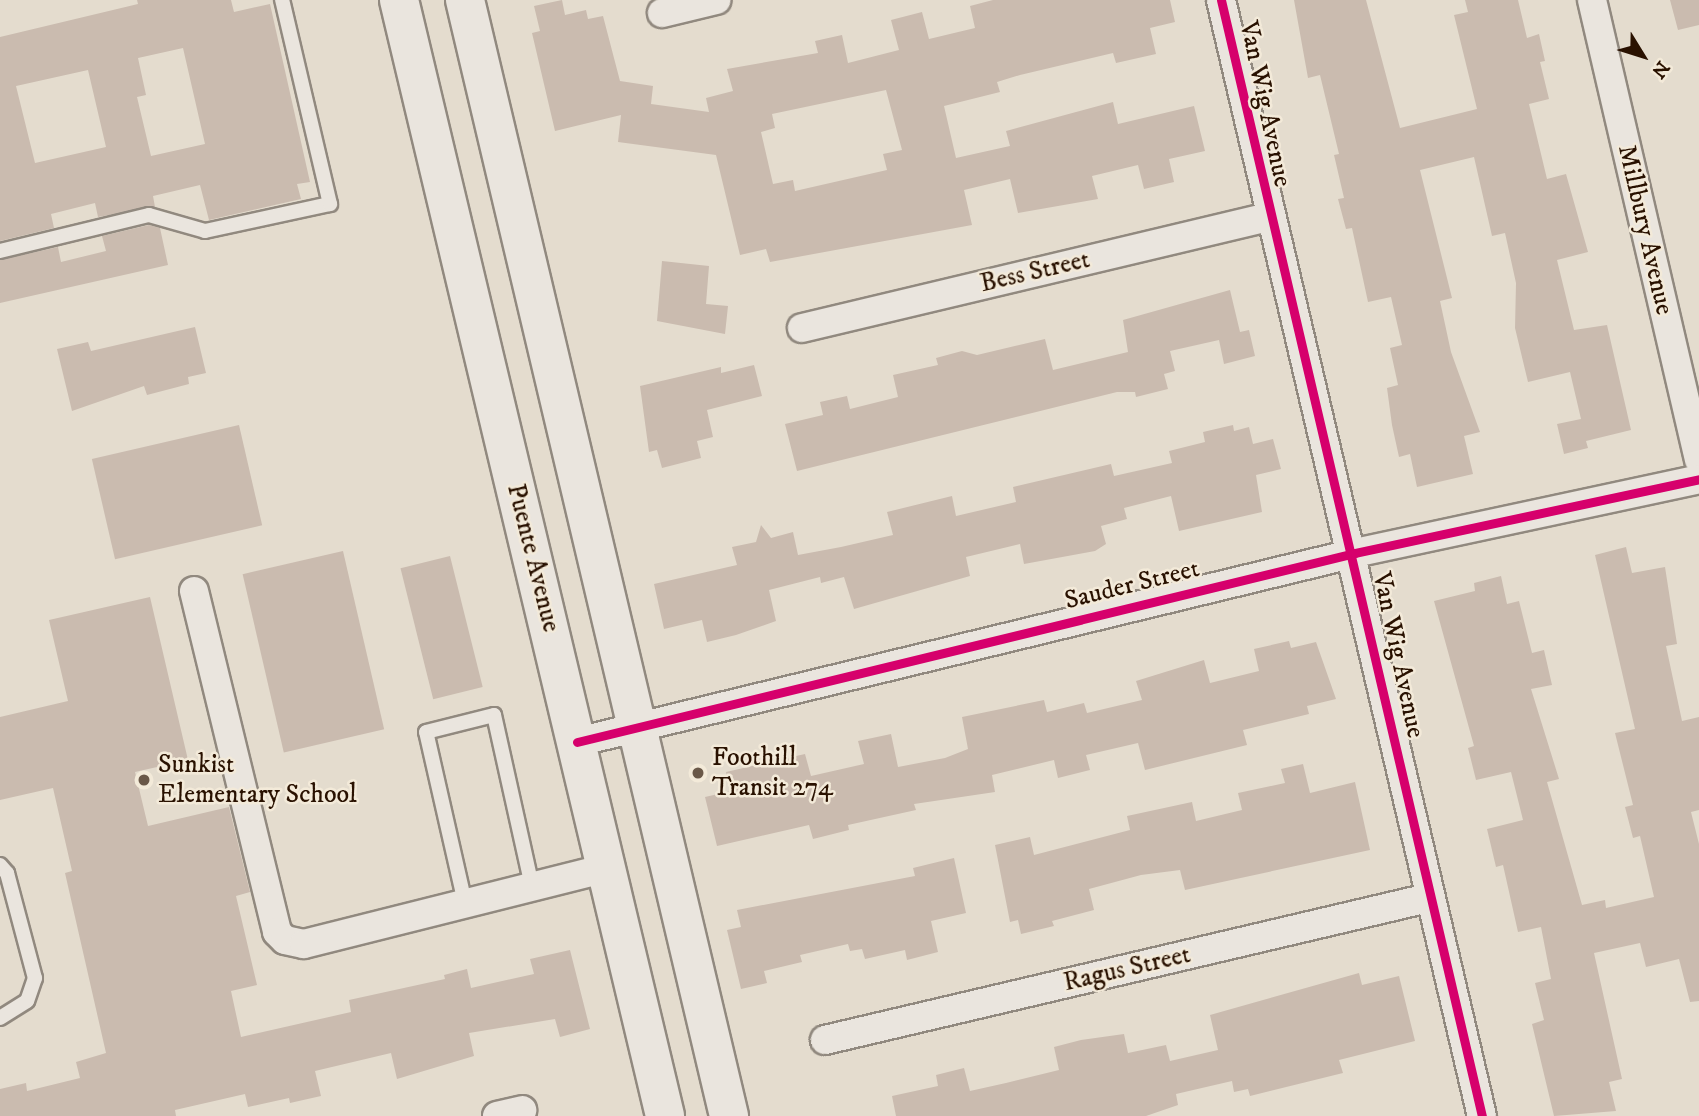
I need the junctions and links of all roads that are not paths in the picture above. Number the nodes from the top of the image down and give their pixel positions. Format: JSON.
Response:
{"nodes":[{"id":1,"x":282,"y":0,"type":"edge"},
{"id":2,"x":399,"y":0,"type":"edge"},
{"id":3,"x":465,"y":0,"type":"edge"},
{"id":4,"x":716,"y":0,"type":"edge"},
{"id":5,"x":1221,"y":0,"type":"edge"},
{"id":6,"x":1592,"y":0,"type":"edge"},
{"id":7,"x":662,"y":13,"type":"dead end"},
{"id":8,"x":1269,"y":217,"type":"junction"},
{"id":9,"x":0,"y":251,"type":"edge"},
{"id":10,"x":802,"y":328,"type":"dead end"},
{"id":11,"x":1699,"y":460,"type":"edge"},
{"id":12,"x":1699,"y":479,"type":"edge"},
{"id":13,"x":1355,"y":553,"type":"junction"},
{"id":14,"x":194,"y":591,"type":"dead end"},
{"id":15,"x":639,"y":727,"type":"junction"},
{"id":16,"x":577,"y":742,"type":"junction"},
{"id":17,"x":0,"y":865,"type":"edge"},
{"id":18,"x":607,"y":868,"type":"junction"},
{"id":19,"x":532,"y":886,"type":"junction"},
{"id":20,"x":1428,"y":898,"type":"junction"},
{"id":21,"x":465,"y":903,"type":"junction"},
{"id":22,"x":0,"y":1018,"type":"edge"},
{"id":23,"x":825,"y":1040,"type":"dead end"},
{"id":24,"x":665,"y":1116,"type":"edge"},
{"id":25,"x":729,"y":1116,"type":"edge"},
{"id":26,"x":1482,"y":1116,"type":"edge"}],
"edges":[{"from":1,"to":9,"type":"lane"},
{"from":2,"to":16,"type":"main road","name":"Puente Avenue"},
{"from":3,"to":15,"type":"main road"},
{"from":4,"to":7,"type":"street"},
{"from":5,"to":8,"type":"street","name":"Van Wig Avenue"},
{"from":6,"to":11,"type":"street","name":"Millbury Avenue"},
{"from":8,"to":10,"type":"street","name":"Bess Street"},
{"from":8,"to":13,"type":"street","name":"Van Wig Avenue"},
{"from":12,"to":13,"type":"street","name":"Sauder Street"},
{"from":13,"to":15,"type":"street","name":"Sauder Street"},
{"from":13,"to":20,"type":"street","name":"Van Wig Avenue"},
{"from":14,"to":21,"type":"street"},
{"from":15,"to":16,"type":"street","name":"Sauder Street"},
{"from":15,"to":25,"type":"main road"},
{"from":16,"to":18,"type":"main road","name":"Puente Avenue"},
{"from":17,"to":22,"type":"lane"},
{"from":18,"to":19,"type":"street"},
{"from":18,"to":24,"type":"main road","name":"Puente Avenue"},
{"from":19,"to":21,"type":"street"},
{"from":19,"to":21,"type":"lane"},
{"from":20,"to":23,"type":"street","name":"Ragus Street"},
{"from":20,"to":26,"type":"street","name":"Van Wig Avenue"}]}
